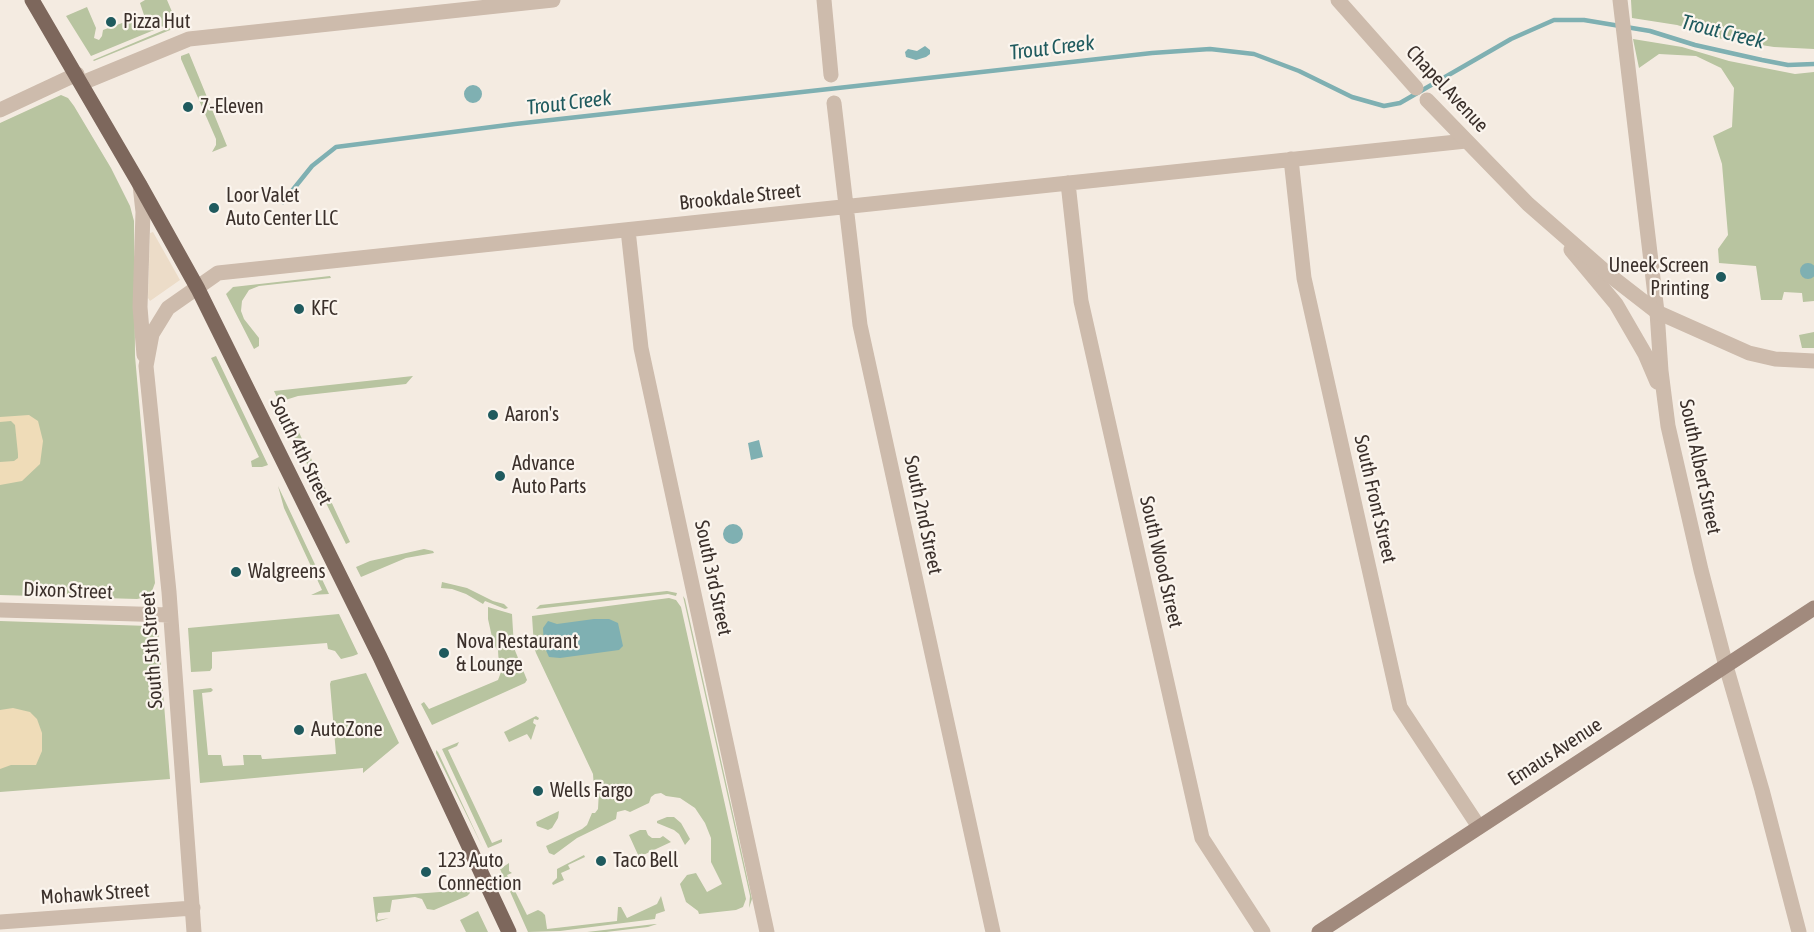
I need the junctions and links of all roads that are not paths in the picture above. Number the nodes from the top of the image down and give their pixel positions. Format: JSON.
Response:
{"nodes":[{"id":1,"x":32,"y":0,"type":"edge"},
{"id":2,"x":400,"y":0,"type":"edge"},
{"id":3,"x":553,"y":0,"type":"edge"},
{"id":4,"x":824,"y":0,"type":"edge"},
{"id":5,"x":1338,"y":0,"type":"edge"},
{"id":6,"x":1620,"y":7,"type":"edge"},
{"id":7,"x":401,"y":16,"type":"junction"},
{"id":8,"x":831,"y":75,"type":"dead end"},
{"id":9,"x":79,"y":78,"type":"junction"},
{"id":10,"x":834,"y":103,"type":"dead end"},
{"id":11,"x":0,"y":110,"type":"edge"},
{"id":12,"x":1466,"y":141,"type":"junction"},
{"id":13,"x":1291,"y":159,"type":"junction"},
{"id":14,"x":1068,"y":183,"type":"junction"},
{"id":15,"x":140,"y":185,"type":"junction"},
{"id":16,"x":1528,"y":204,"type":"junction"},
{"id":17,"x":847,"y":207,"type":"junction"},
{"id":18,"x":628,"y":230,"type":"junction"},
{"id":19,"x":198,"y":289,"type":"junction"},
{"id":20,"x":1657,"y":312,"type":"junction"},
{"id":21,"x":1814,"y":361,"type":"edge"},
{"id":22,"x":146,"y":366,"type":"junction"},
{"id":23,"x":1664,"y":403,"type":"junction"},
{"id":24,"x":1814,"y":608,"type":"edge"},
{"id":25,"x":0,"y":610,"type":"edge"},
{"id":26,"x":170,"y":615,"type":"junction"},
{"id":27,"x":1726,"y":666,"type":"junction"},
{"id":28,"x":1479,"y":827,"type":"junction"},
{"id":29,"x":193,"y":908,"type":"junction"},
{"id":30,"x":0,"y":922,"type":"edge"},
{"id":31,"x":194,"y":932,"type":"edge"},
{"id":32,"x":509,"y":932,"type":"edge"},
{"id":33,"x":767,"y":932,"type":"edge"},
{"id":34,"x":993,"y":932,"type":"edge"},
{"id":35,"x":1263,"y":932,"type":"edge"},
{"id":36,"x":1318,"y":932,"type":"edge"},
{"id":37,"x":1799,"y":932,"type":"edge"}],
"edges":[{"from":1,"to":9,"type":"main road","name":"South 4th Street"},
{"from":2,"to":7,"type":"street"},
{"from":3,"to":7,"type":"street"},
{"from":4,"to":8,"type":"street"},
{"from":5,"to":12,"type":"street","name":"Chapel Avenue"},
{"from":6,"to":20,"type":"street","name":"South Albert Street"},
{"from":7,"to":9,"type":"street"},
{"from":9,"to":11,"type":"street"},
{"from":9,"to":15,"type":"main road","name":"South 4th Street"},
{"from":10,"to":17,"type":"street","name":"South 2nd Street"},
{"from":12,"to":13,"type":"street","name":"Brookdale Street"},
{"from":12,"to":16,"type":"street","name":"Chapel Avenue"},
{"from":13,"to":14,"type":"street","name":"Brookdale Street"},
{"from":13,"to":28,"type":"street","name":"South Front Street"},
{"from":14,"to":17,"type":"street","name":"Brookdale Street"},
{"from":14,"to":35,"type":"street","name":"South Wood Street"},
{"from":15,"to":19,"type":"main road","name":"South 4th Street"},
{"from":15,"to":22,"type":"street","name":"South 5th Street"},
{"from":16,"to":20,"type":"street","name":"Chapel Avenue"},
{"from":16,"to":23,"type":"street","name":"Chapel Avenue"},
{"from":17,"to":18,"type":"street","name":"Brookdale Street"},
{"from":17,"to":34,"type":"street","name":"South 2nd Street"},
{"from":18,"to":19,"type":"street","name":"Brookdale Street"},
{"from":18,"to":33,"type":"street","name":"South 3rd Street"},
{"from":19,"to":22,"type":"street","name":"South 5th Street"},
{"from":19,"to":32,"type":"main road","name":"South 4th Street"},
{"from":20,"to":21,"type":"street","name":"Chapel Avenue"},
{"from":20,"to":23,"type":"street","name":"South Albert Street"},
{"from":22,"to":26,"type":"street","name":"South 5th Street"},
{"from":23,"to":27,"type":"street","name":"South Albert Street"},
{"from":24,"to":27,"type":"main road","name":"Emaus Avenue"},
{"from":25,"to":26,"type":"street","name":"Dixon Street"},
{"from":26,"to":29,"type":"street","name":"South 5th Street"},
{"from":27,"to":28,"type":"main road","name":"Emaus Avenue"},
{"from":27,"to":37,"type":"street","name":"South Albert Street"},
{"from":28,"to":36,"type":"main road","name":"Emaus Avenue"},
{"from":29,"to":30,"type":"street","name":"Mohawk Street"},
{"from":29,"to":31,"type":"street","name":"South 5th Street"}]}
